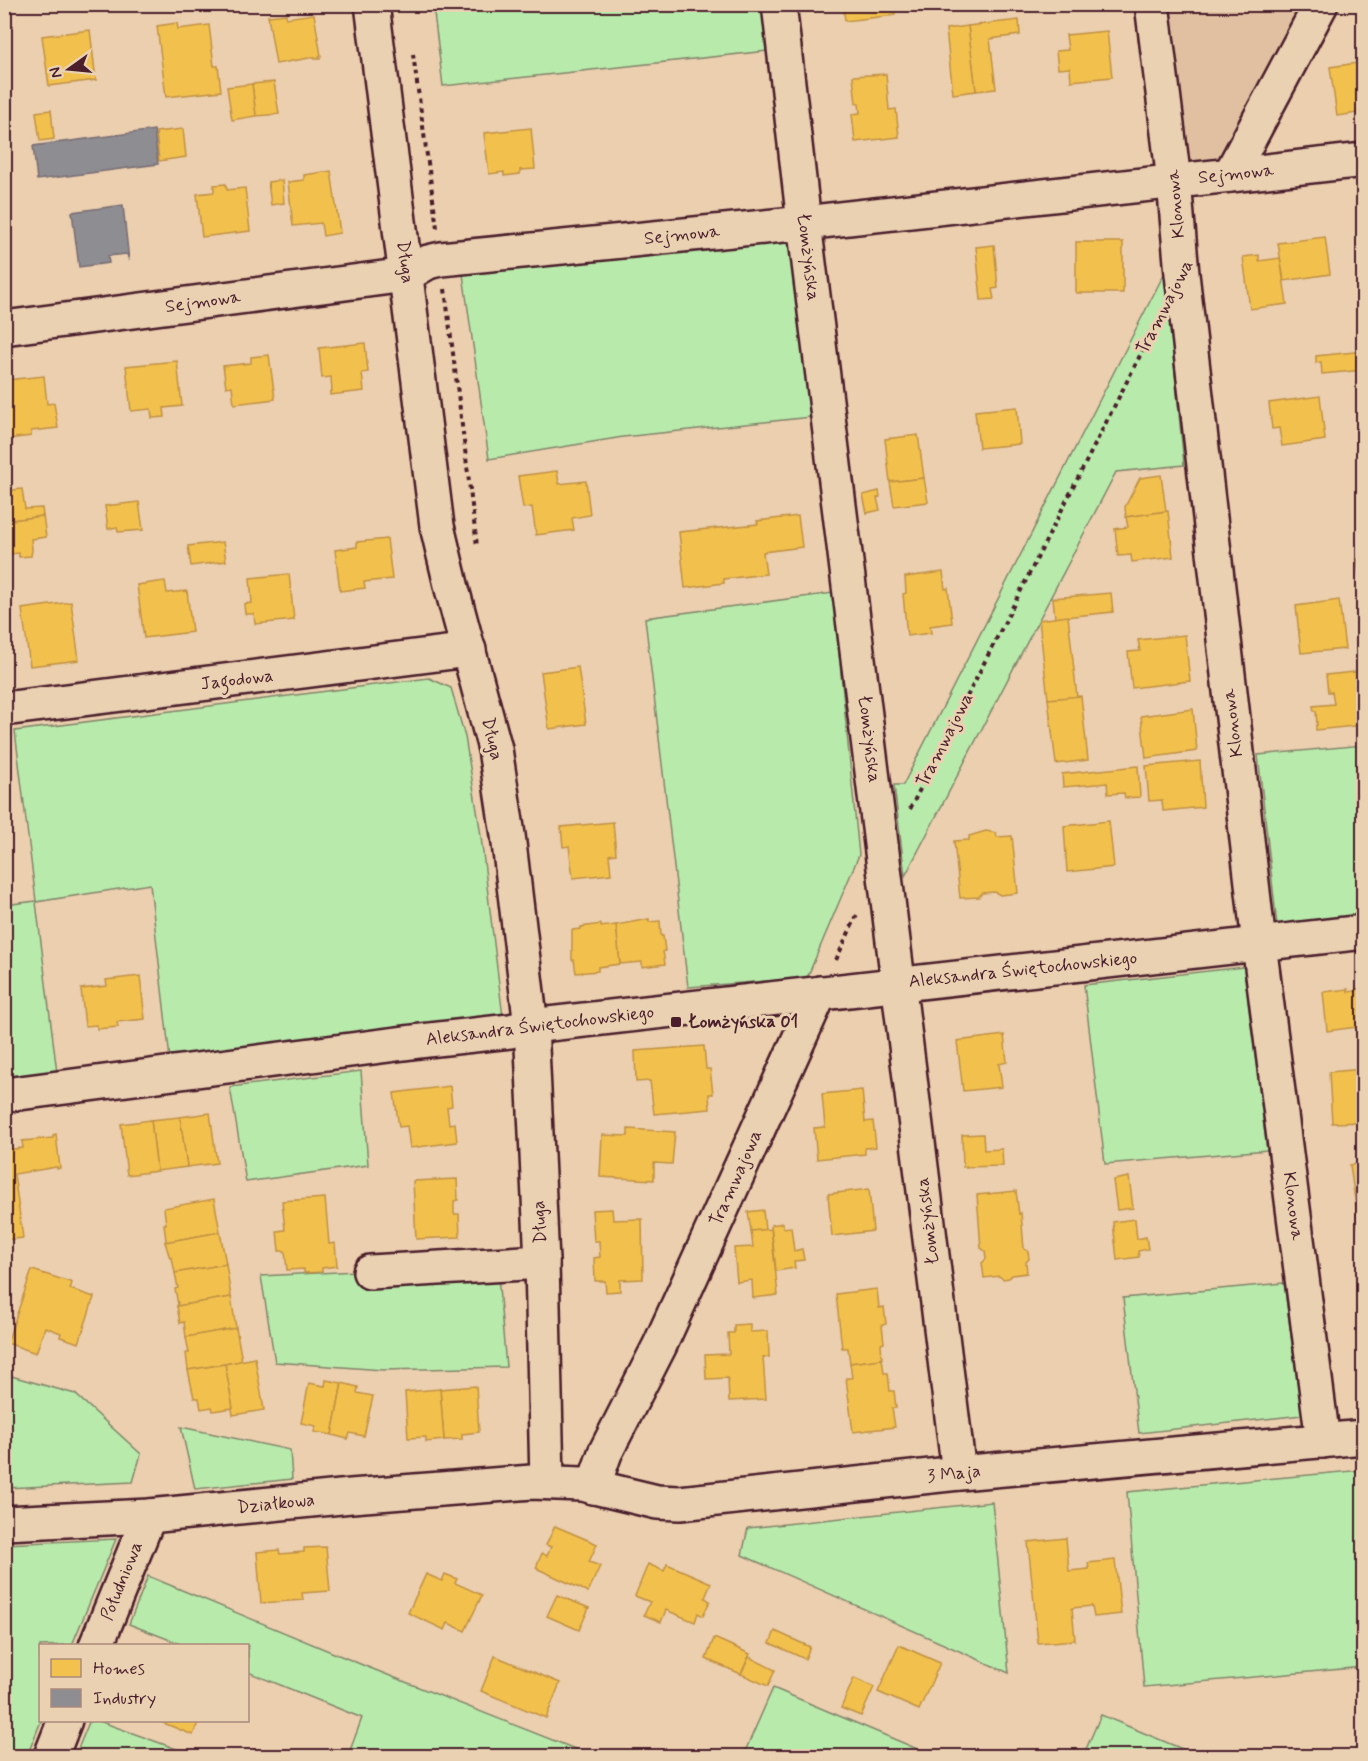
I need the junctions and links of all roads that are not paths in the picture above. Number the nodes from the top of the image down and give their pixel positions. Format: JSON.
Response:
{"nodes":[{"id":1,"x":372,"y":4,"type":"edge"},
{"id":2,"x":779,"y":4,"type":"edge"},
{"id":3,"x":1152,"y":4,"type":"edge"},
{"id":4,"x":1321,"y":4,"type":"edge"},
{"id":5,"x":1364,"y":160,"type":"edge"},
{"id":6,"x":1230,"y":175,"type":"junction"},
{"id":7,"x":1174,"y":181,"type":"junction"},
{"id":8,"x":804,"y":223,"type":"junction"},
{"id":9,"x":406,"y":275,"type":"junction"},
{"id":10,"x":4,"y":328,"type":"edge"},
{"id":11,"x":469,"y":650,"type":"junction"},
{"id":12,"x":4,"y":709,"type":"edge"},
{"id":13,"x":1364,"y":932,"type":"edge"},
{"id":14,"x":1259,"y":944,"type":"junction"},
{"id":15,"x":899,"y":983,"type":"junction"},
{"id":16,"x":820,"y":993,"type":"junction"},
{"id":17,"x":531,"y":1026,"type":"junction"},
{"id":18,"x":4,"y":1095,"type":"edge"},
{"id":19,"x":542,"y":1262,"type":"junction"},
{"id":20,"x":370,"y":1272,"type":"dead end"},
{"id":21,"x":1364,"y":1437,"type":"edge"},
{"id":22,"x":1323,"y":1441,"type":"junction"},
{"id":23,"x":958,"y":1473,"type":"junction"},
{"id":24,"x":547,"y":1482,"type":"junction"},
{"id":25,"x":593,"y":1487,"type":"junction"},
{"id":26,"x":148,"y":1516,"type":"junction"},
{"id":27,"x":4,"y":1523,"type":"edge"},
{"id":28,"x":97,"y":1644,"type":"edge"},
{"id":29,"x":64,"y":1722,"type":"edge"},
{"id":30,"x":51,"y":1756,"type":"edge"}],
"edges":[{"from":1,"to":9,"type":"street","name":"Długa"},
{"from":2,"to":8,"type":"street","name":"Łomżyńska"},
{"from":3,"to":7,"type":"street","name":"Klonowa"},
{"from":4,"to":6,"type":"street"},
{"from":5,"to":6,"type":"street","name":"Sejmowa"},
{"from":6,"to":7,"type":"street","name":"Sejmowa"},
{"from":7,"to":8,"type":"street","name":"Sejmowa"},
{"from":7,"to":14,"type":"street","name":"Klonowa"},
{"from":8,"to":9,"type":"street","name":"Sejmowa"},
{"from":8,"to":15,"type":"street","name":"Łomżyńska"},
{"from":9,"to":10,"type":"street","name":"Sejmowa"},
{"from":9,"to":11,"type":"street","name":"Długa"},
{"from":11,"to":12,"type":"street","name":"Jagodowa"},
{"from":11,"to":17,"type":"street","name":"Długa"},
{"from":13,"to":14,"type":"street","name":"Aleksandra Świętochowskiego"},
{"from":14,"to":15,"type":"street","name":"Aleksandra Świętochowskiego"},
{"from":14,"to":22,"type":"street","name":"Klonowa"},
{"from":15,"to":16,"type":"street","name":"Aleksandra Świętochowskiego"},
{"from":15,"to":23,"type":"street","name":"Łomżyńska"},
{"from":16,"to":17,"type":"street","name":"Aleksandra Świętochowskiego"},
{"from":16,"to":25,"type":"street","name":"Tramwajowa"},
{"from":17,"to":18,"type":"street","name":"Aleksandra Świętochowskiego"},
{"from":17,"to":19,"type":"street","name":"Długa"},
{"from":19,"to":20,"type":"street"},
{"from":19,"to":24,"type":"street","name":"Długa"},
{"from":21,"to":22,"type":"street","name":"3 Maja"},
{"from":22,"to":23,"type":"street","name":"3 Maja"},
{"from":23,"to":25,"type":"street","name":"3 Maja"},
{"from":24,"to":25,"type":"street","name":"3 Maja"},
{"from":24,"to":26,"type":"street","name":"Działkowa"},
{"from":26,"to":27,"type":"street","name":"Działkowa"},
{"from":26,"to":28,"type":"street","name":"Południowa"},
{"from":29,"to":30,"type":"street"}]}
